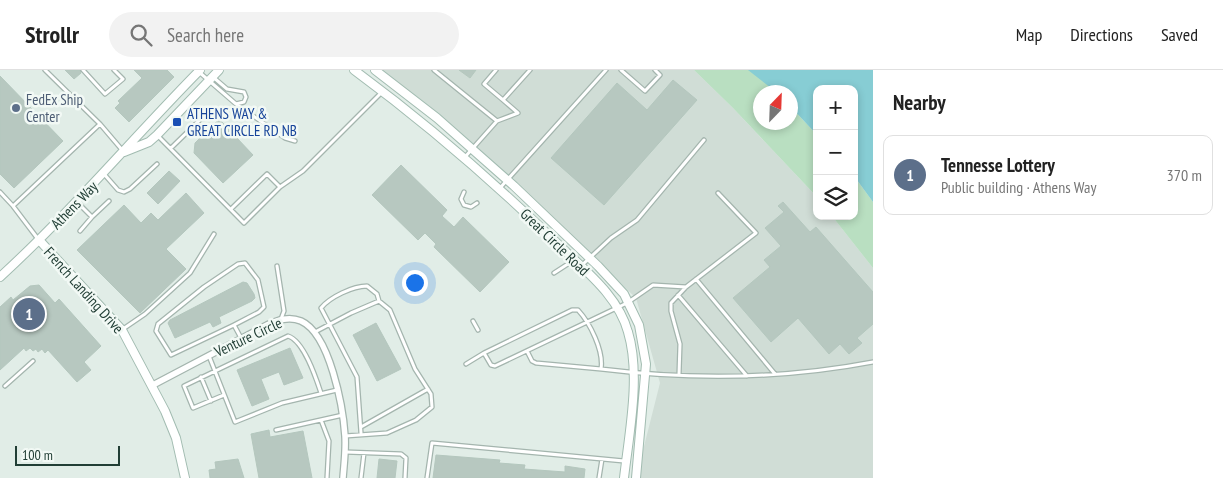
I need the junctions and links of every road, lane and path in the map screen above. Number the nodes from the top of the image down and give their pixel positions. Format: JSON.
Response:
{"nodes":[{"id":1,"x":45,"y":70,"type":"edge"},
{"id":2,"x":83,"y":70,"type":"edge"},
{"id":3,"x":114,"y":70,"type":"edge"},
{"id":4,"x":198,"y":70,"type":"edge"},
{"id":5,"x":219,"y":70,"type":"edge"},
{"id":6,"x":354,"y":70,"type":"edge"},
{"id":7,"x":375,"y":70,"type":"edge"},
{"id":8,"x":434,"y":70,"type":"edge"},
{"id":9,"x":496,"y":70,"type":"edge"},
{"id":10,"x":530,"y":70,"type":"edge"},
{"id":11,"x":606,"y":70,"type":"edge"},
{"id":12,"x":621,"y":70,"type":"edge"},
{"id":13,"x":655,"y":70,"type":"edge"},
{"id":14,"x":211,"y":76,"type":"edge"},
{"id":15,"x":382,"y":91,"type":"junction"},
{"id":16,"x":503,"y":100,"type":"junction"},
{"id":17,"x":236,"y":104,"type":"junction"},
{"id":18,"x":209,"y":111,"type":"dead end"},
{"id":19,"x":497,"y":121,"type":"junction"},
{"id":20,"x":100,"y":124,"type":"junction"},
{"id":21,"x":157,"y":135,"type":"junction"},
{"id":22,"x":704,"y":140,"type":"dead end"},
{"id":23,"x":295,"y":141,"type":"dead end"},
{"id":24,"x":171,"y":148,"type":"junction"},
{"id":25,"x":473,"y":149,"type":"junction"},
{"id":26,"x":124,"y":152,"type":"junction"},
{"id":27,"x":464,"y":158,"type":"junction"},
{"id":28,"x":157,"y":164,"type":"dead end"},
{"id":29,"x":104,"y":174,"type":"junction"},
{"id":30,"x":507,"y":179,"type":"junction"},
{"id":31,"x":280,"y":187,"type":"junction"},
{"id":32,"x":499,"y":188,"type":"junction"},
{"id":33,"x":0,"y":192,"type":"edge"},
{"id":34,"x":464,"y":192,"type":"dead end"},
{"id":35,"x":718,"y":193,"type":"dead end"},
{"id":36,"x":109,"y":201,"type":"dead end"},
{"id":37,"x":77,"y":202,"type":"junction"},
{"id":38,"x":476,"y":203,"type":"dead end"},
{"id":39,"x":13,"y":206,"type":"junction"},
{"id":40,"x":230,"y":210,"type":"junction"},
{"id":41,"x":92,"y":217,"type":"junction"},
{"id":42,"x":80,"y":230,"type":"dead end"},
{"id":43,"x":214,"y":234,"type":"dead end"},
{"id":44,"x":40,"y":241,"type":"junction"},
{"id":45,"x":589,"y":257,"type":"junction"},
{"id":46,"x":574,"y":260,"type":"junction"},
{"id":47,"x":277,"y":266,"type":"dead end"},
{"id":48,"x":580,"y":266,"type":"junction"},
{"id":49,"x":554,"y":273,"type":"dead end"},
{"id":50,"x":0,"y":277,"type":"edge"},
{"id":51,"x":696,"y":279,"type":"junction"},
{"id":52,"x":686,"y":287,"type":"junction"},
{"id":53,"x":678,"y":295,"type":"junction"},
{"id":54,"x":379,"y":301,"type":"junction"},
{"id":55,"x":627,"y":303,"type":"junction"},
{"id":56,"x":617,"y":307,"type":"junction"},
{"id":57,"x":281,"y":320,"type":"junction"},
{"id":58,"x":473,"y":320,"type":"dead end"},
{"id":59,"x":586,"y":322,"type":"junction"},
{"id":60,"x":234,"y":325,"type":"junction"},
{"id":61,"x":328,"y":325,"type":"junction"},
{"id":62,"x":122,"y":330,"type":"junction"},
{"id":63,"x":478,"y":330,"type":"dead end"},
{"id":64,"x":314,"y":333,"type":"junction"},
{"id":65,"x":241,"y":338,"type":"junction"},
{"id":66,"x":527,"y":351,"type":"junction"},
{"id":67,"x":484,"y":353,"type":"junction"},
{"id":68,"x":208,"y":355,"type":"junction"},
{"id":69,"x":33,"y":361,"type":"dead end"},
{"id":70,"x":873,"y":362,"type":"edge"},
{"id":71,"x":466,"y":364,"type":"dead end"},
{"id":72,"x":601,"y":369,"type":"junction"},
{"id":73,"x":215,"y":371,"type":"junction"},
{"id":74,"x":634,"y":373,"type":"junction"},
{"id":75,"x":646,"y":374,"type":"junction"},
{"id":76,"x":679,"y":374,"type":"junction"},
{"id":77,"x":775,"y":374,"type":"junction"},
{"id":78,"x":747,"y":377,"type":"junction"},
{"id":79,"x":201,"y":378,"type":"junction"},
{"id":80,"x":153,"y":385,"type":"junction"},
{"id":81,"x":5,"y":386,"type":"dead end"},
{"id":82,"x":428,"y":389,"type":"junction"},
{"id":83,"x":338,"y":390,"type":"junction"},
{"id":84,"x":321,"y":393,"type":"junction"},
{"id":85,"x":224,"y":395,"type":"junction"},
{"id":86,"x":211,"y":401,"type":"junction"},
{"id":87,"x":343,"y":415,"type":"junction"},
{"id":88,"x":322,"y":420,"type":"junction"},
{"id":89,"x":361,"y":426,"type":"junction"},
{"id":90,"x":276,"y":430,"type":"dead end"},
{"id":91,"x":361,"y":433,"type":"junction"},
{"id":92,"x":345,"y":436,"type":"junction"},
{"id":93,"x":346,"y":452,"type":"junction"},
{"id":94,"x":364,"y":453,"type":"junction"},
{"id":95,"x":602,"y":459,"type":"junction"},
{"id":96,"x":626,"y":461,"type":"junction"},
{"id":97,"x":185,"y":478,"type":"edge"},
{"id":98,"x":327,"y":478,"type":"edge"},
{"id":99,"x":343,"y":478,"type":"edge"},
{"id":100,"x":361,"y":478,"type":"edge"},
{"id":101,"x":405,"y":478,"type":"edge"},
{"id":102,"x":427,"y":478,"type":"edge"},
{"id":103,"x":599,"y":478,"type":"edge"},
{"id":104,"x":624,"y":478,"type":"edge"},
{"id":105,"x":636,"y":478,"type":"edge"}],
"edges":[{"from":1,"to":20,"type":"lane"},
{"from":2,"to":3,"type":"lane"},
{"from":4,"to":14,"type":"lane"},
{"from":4,"to":26,"type":"street","name":"Athens Way"},
{"from":5,"to":14,"type":"street","name":"Athens Way"},
{"from":6,"to":15,"type":"street","name":"Great Circle Road"},
{"from":7,"to":25,"type":"street","name":"Great Circle Road"},
{"from":8,"to":19,"type":"lane"},
{"from":9,"to":16,"type":"lane"},
{"from":10,"to":16,"type":"lane"},
{"from":11,"to":30,"type":"lane"},
{"from":12,"to":13,"type":"lane"},
{"from":14,"to":17,"type":"lane"},
{"from":14,"to":17,"type":"lane"},
{"from":14,"to":21,"type":"street","name":"Athens Way"},
{"from":15,"to":27,"type":"street","name":"Great Circle Road"},
{"from":15,"to":31,"type":"lane"},
{"from":16,"to":19,"type":"lane"},
{"from":17,"to":23,"type":"lane"},
{"from":18,"to":24,"type":"lane"},
{"from":19,"to":25,"type":"lane"},
{"from":20,"to":26,"type":"lane"},
{"from":20,"to":39,"type":"lane"},
{"from":21,"to":24,"type":"lane"},
{"from":21,"to":26,"type":"street","name":"Athens Way"},
{"from":22,"to":45,"type":"lane"},
{"from":24,"to":40,"type":"lane"},
{"from":25,"to":27,"type":"lane"},
{"from":25,"to":30,"type":"street","name":"Great Circle Road"},
{"from":26,"to":29,"type":"street","name":"Athens Way"},
{"from":27,"to":32,"type":"street","name":"Great Circle Road"},
{"from":28,"to":29,"type":"lane"},
{"from":29,"to":37,"type":"street","name":"Athens Way"},
{"from":30,"to":32,"type":"lane"},
{"from":30,"to":45,"type":"street","name":"Great Circle Road"},
{"from":31,"to":40,"type":"lane"},
{"from":31,"to":40,"type":"lane"},
{"from":32,"to":46,"type":"street","name":"Great Circle Road"},
{"from":33,"to":39,"type":"lane"},
{"from":34,"to":38,"type":"lane"},
{"from":35,"to":51,"type":"lane"},
{"from":36,"to":41,"type":"lane"},
{"from":37,"to":41,"type":"lane"},
{"from":37,"to":44,"type":"street","name":"Athens Way"},
{"from":39,"to":44,"type":"lane"},
{"from":41,"to":42,"type":"lane"},
{"from":43,"to":62,"type":"lane"},
{"from":44,"to":50,"type":"street","name":"Athens Way"},
{"from":44,"to":62,"type":"street","name":"French Landing Drive"},
{"from":45,"to":48,"type":"lane"},
{"from":45,"to":55,"type":"street","name":"Great Circle Road"},
{"from":46,"to":48,"type":"street","name":"Great Circle Road"},
{"from":46,"to":49,"type":"lane"},
{"from":47,"to":57,"type":"lane"},
{"from":48,"to":56,"type":"street","name":"Great Circle Road"},
{"from":51,"to":52,"type":"lane"},
{"from":51,"to":77,"type":"lane"},
{"from":52,"to":53,"type":"lane"},
{"from":52,"to":55,"type":"lane"},
{"from":53,"to":76,"type":"lane"},
{"from":53,"to":78,"type":"lane"},
{"from":54,"to":61,"type":"lane"},
{"from":54,"to":61,"type":"lane"},
{"from":54,"to":82,"type":"lane"},
{"from":55,"to":56,"type":"lane"},
{"from":55,"to":75,"type":"street","name":"Great Circle Road"},
{"from":56,"to":59,"type":"lane"},
{"from":56,"to":74,"type":"street","name":"Great Circle Road"},
{"from":57,"to":64,"type":"street","name":"Venture Circle"},
{"from":57,"to":65,"type":"street","name":"Venture Circle"},
{"from":58,"to":63,"type":"lane"},
{"from":59,"to":66,"type":"lane"},
{"from":59,"to":67,"type":"lane"},
{"from":59,"to":72,"type":"lane"},
{"from":60,"to":60,"type":"lane"},
{"from":60,"to":65,"type":"lane"},
{"from":61,"to":64,"type":"lane"},
{"from":61,"to":89,"type":"lane"},
{"from":62,"to":80,"type":"street","name":"French Landing Drive"},
{"from":64,"to":83,"type":"street","name":"Venture Circle"},
{"from":65,"to":68,"type":"street","name":"Venture Circle"},
{"from":66,"to":67,"type":"lane"},
{"from":66,"to":72,"type":"lane"},
{"from":67,"to":71,"type":"lane"},
{"from":68,"to":73,"type":"lane"},
{"from":68,"to":80,"type":"street","name":"Venture Circle"},
{"from":69,"to":81,"type":"lane"},
{"from":70,"to":77,"type":"lane"},
{"from":72,"to":74,"type":"lane"},
{"from":73,"to":79,"type":"lane"},
{"from":73,"to":84,"type":"lane"},
{"from":73,"to":85,"type":"lane"},
{"from":74,"to":75,"type":"lane"},
{"from":74,"to":96,"type":"street","name":"Great Circle Road"},
{"from":75,"to":76,"type":"lane"},
{"from":75,"to":105,"type":"street","name":"Great Circle Road"},
{"from":76,"to":78,"type":"lane"},
{"from":77,"to":78,"type":"lane"},
{"from":79,"to":86,"type":"lane"},
{"from":79,"to":86,"type":"lane"},
{"from":80,"to":97,"type":"street","name":"French Landing Drive"},
{"from":82,"to":89,"type":"lane"},
{"from":82,"to":91,"type":"lane"},
{"from":83,"to":84,"type":"lane"},
{"from":83,"to":87,"type":"street","name":"Venture Circle"},
{"from":84,"to":85,"type":"lane"},
{"from":85,"to":86,"type":"lane"},
{"from":87,"to":88,"type":"lane"},
{"from":87,"to":92,"type":"street","name":"Venture Circle"},
{"from":88,"to":90,"type":"lane"},
{"from":88,"to":98,"type":"lane"},
{"from":89,"to":91,"type":"lane"},
{"from":91,"to":92,"type":"lane"},
{"from":92,"to":93,"type":"street","name":"Venture Circle"},
{"from":93,"to":94,"type":"lane"},
{"from":93,"to":99,"type":"street","name":"Venture Circle"},
{"from":94,"to":100,"type":"lane"},
{"from":94,"to":101,"type":"lane"},
{"from":95,"to":96,"type":"lane"},
{"from":95,"to":102,"type":"lane"},
{"from":95,"to":103,"type":"lane"},
{"from":96,"to":104,"type":"street","name":"Great Circle Road"}]}
